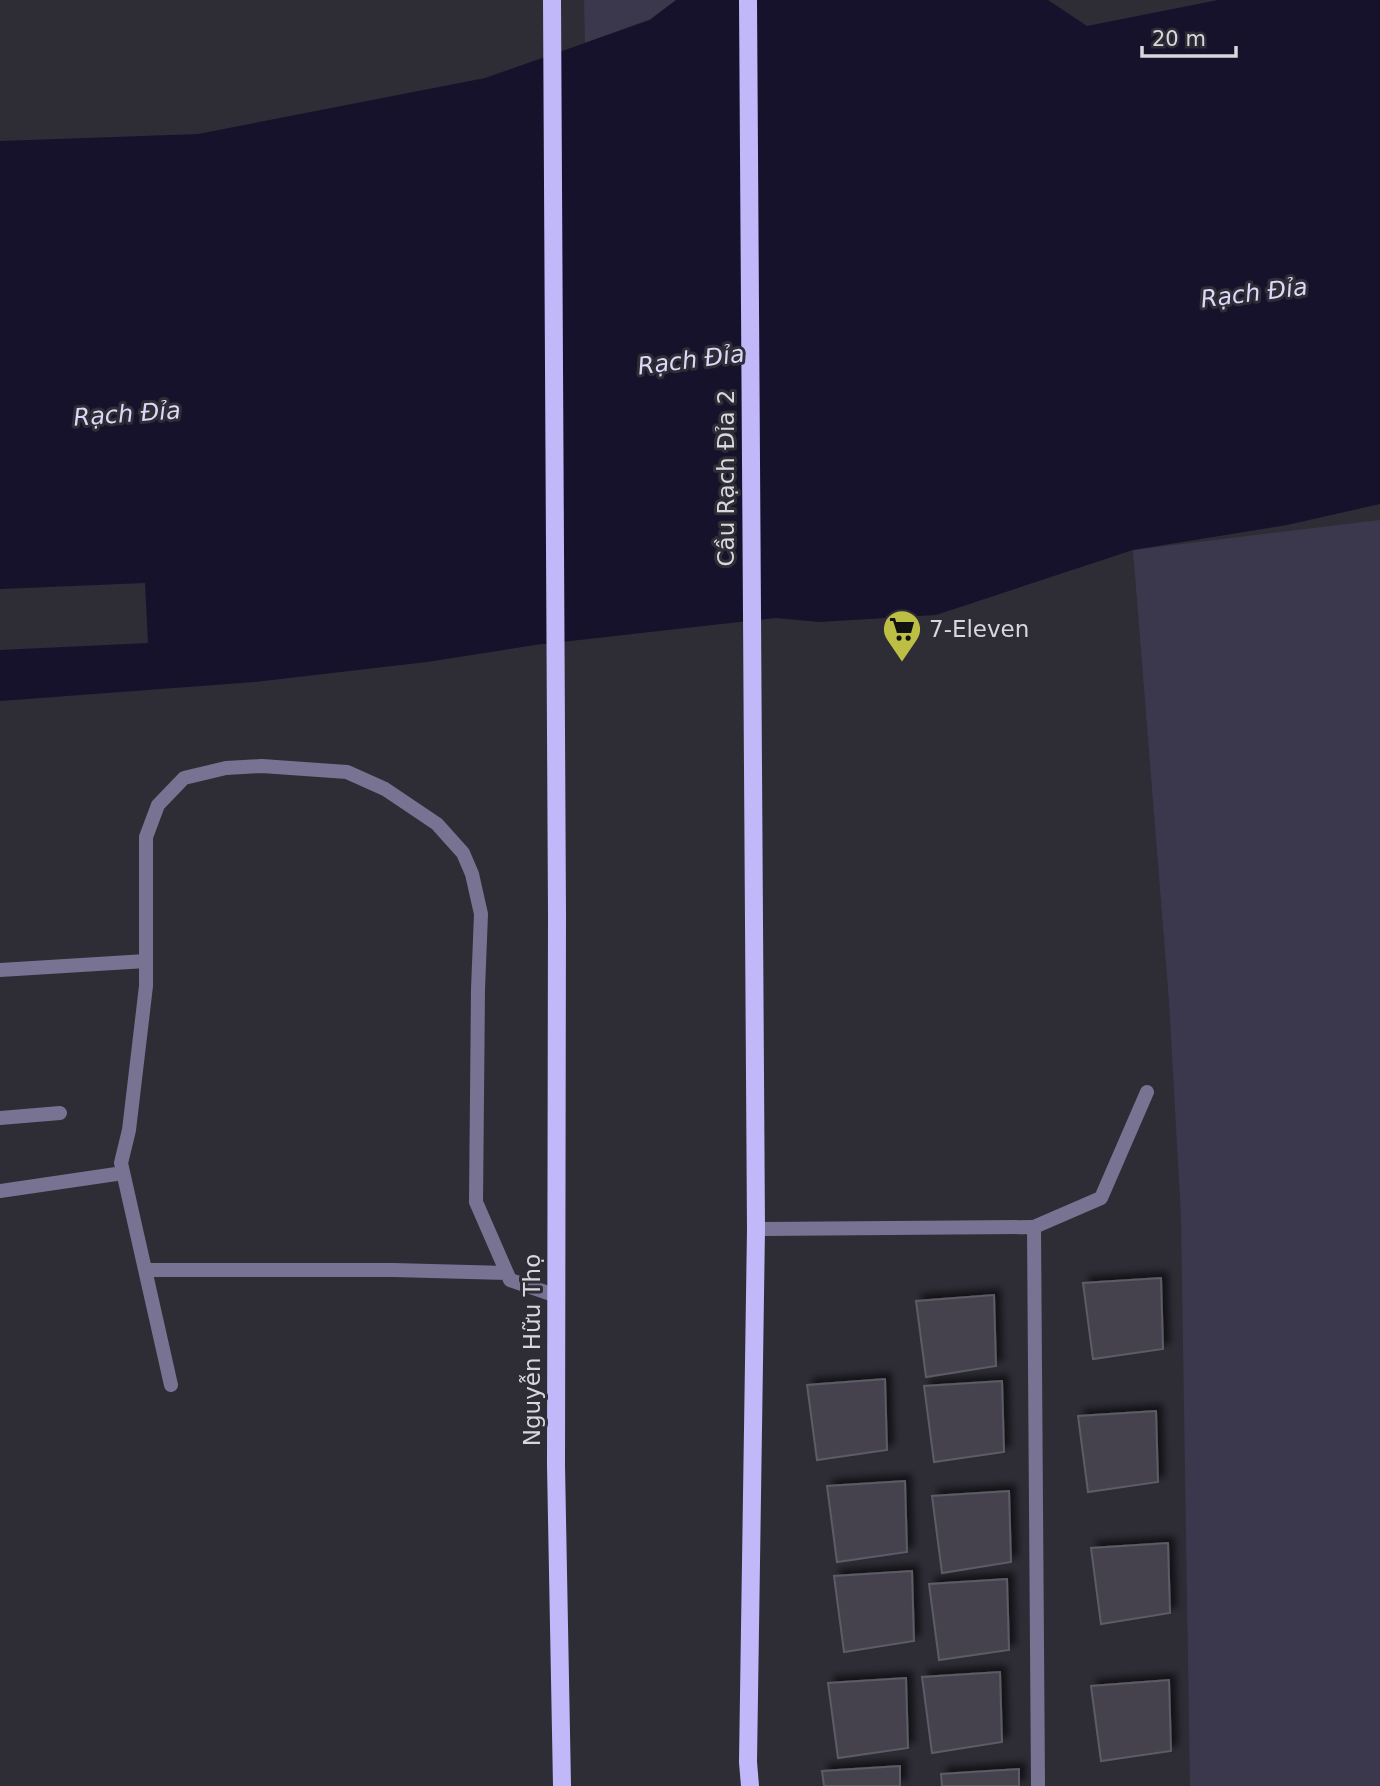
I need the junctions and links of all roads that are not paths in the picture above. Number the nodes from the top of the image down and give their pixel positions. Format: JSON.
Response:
{"nodes":[{"id":1,"x":552,"y":0,"type":"edge"},
{"id":2,"x":748,"y":0,"type":"edge"},
{"id":3,"x":146,"y":961,"type":"junction"},
{"id":4,"x":0,"y":970,"type":"edge"},
{"id":5,"x":1147,"y":1092,"type":"dead end"},
{"id":6,"x":60,"y":1113,"type":"dead end"},
{"id":7,"x":0,"y":1118,"type":"edge"},
{"id":8,"x":123,"y":1173,"type":"junction"},
{"id":9,"x":0,"y":1191,"type":"edge"},
{"id":10,"x":1034,"y":1227,"type":"junction"},
{"id":11,"x":756,"y":1229,"type":"junction"},
{"id":12,"x":146,"y":1270,"type":"junction"},
{"id":13,"x":507,"y":1273,"type":"junction"},
{"id":14,"x":557,"y":1296,"type":"junction"},
{"id":15,"x":171,"y":1385,"type":"dead end"},
{"id":16,"x":562,"y":1786,"type":"edge"},
{"id":17,"x":750,"y":1786,"type":"edge"},
{"id":18,"x":1038,"y":1786,"type":"edge"}],
"edges":[{"from":1,"to":14,"type":"main road","name":"Nguyễn Hữu Thọ"},
{"from":2,"to":11,"type":"main road","name":"Cầu Rạch Đỉa 2"},
{"from":3,"to":4,"type":"street"},
{"from":3,"to":8,"type":"street"},
{"from":3,"to":13,"type":"street"},
{"from":5,"to":10,"type":"street"},
{"from":6,"to":7,"type":"street"},
{"from":8,"to":9,"type":"street"},
{"from":8,"to":12,"type":"street"},
{"from":10,"to":11,"type":"street"},
{"from":10,"to":18,"type":"street"},
{"from":11,"to":17,"type":"main road"},
{"from":12,"to":13,"type":"street"},
{"from":12,"to":15,"type":"street"},
{"from":13,"to":14,"type":"street"},
{"from":14,"to":16,"type":"main road","name":"Nguyễn Hữu Thọ"}]}
